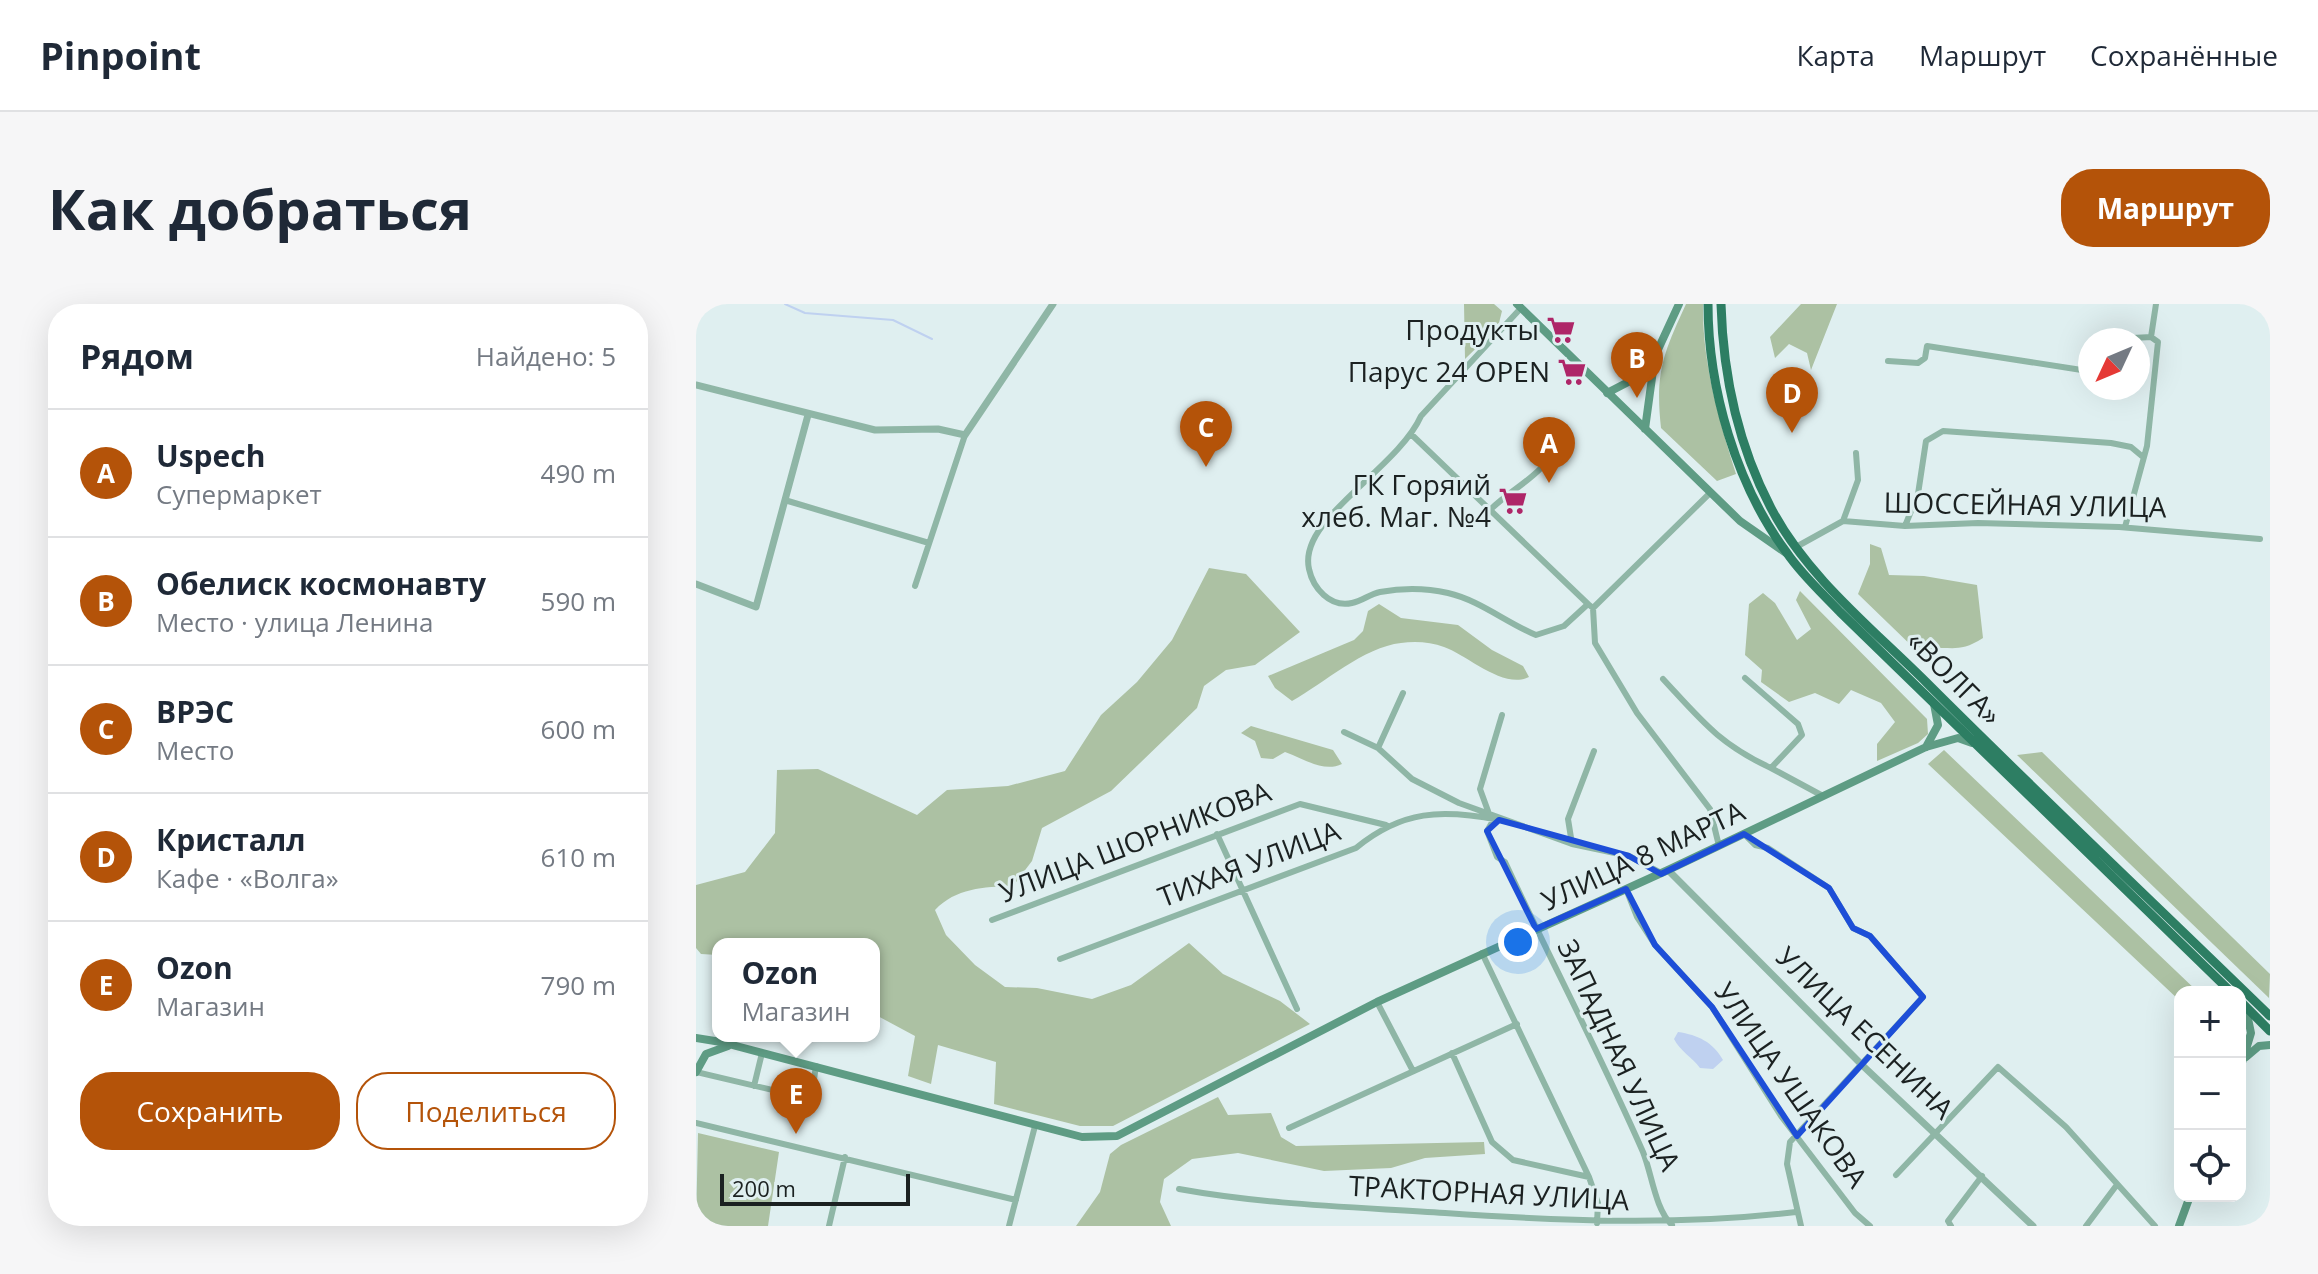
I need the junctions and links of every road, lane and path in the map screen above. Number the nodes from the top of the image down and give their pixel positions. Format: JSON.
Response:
{"nodes":[{"id":1,"x":1053,"y":304,"type":"edge"},
{"id":2,"x":1679,"y":304,"type":"edge"},
{"id":3,"x":1708,"y":304,"type":"edge"},
{"id":4,"x":1721,"y":304,"type":"edge"},
{"id":5,"x":2156,"y":304,"type":"edge"},
{"id":6,"x":1519,"y":306,"type":"edge"},
{"id":7,"x":2151,"y":337,"type":"joint"},
{"id":8,"x":1655,"y":356,"type":"junction"},
{"id":9,"x":1888,"y":361,"type":"dead end"},
{"id":10,"x":2078,"y":369,"type":"edge"},
{"id":11,"x":1634,"y":379,"type":"junction"},
{"id":12,"x":696,"y":385,"type":"edge"},
{"id":13,"x":1650,"y":386,"type":"junction"},
{"id":14,"x":1607,"y":393,"type":"junction"},
{"id":15,"x":808,"y":415,"type":"junction"},
{"id":16,"x":1645,"y":429,"type":"junction"},
{"id":17,"x":965,"y":435,"type":"junction"},
{"id":18,"x":1412,"y":435,"type":"junction"},
{"id":19,"x":1856,"y":453,"type":"dead end"},
{"id":20,"x":2143,"y":457,"type":"junction"},
{"id":21,"x":1542,"y":467,"type":"dead end"},
{"id":22,"x":1710,"y":493,"type":"junction"},
{"id":23,"x":788,"y":501,"type":"junction"},
{"id":24,"x":1490,"y":510,"type":"junction"},
{"id":25,"x":1843,"y":521,"type":"junction"},
{"id":26,"x":1905,"y":526,"type":"junction"},
{"id":27,"x":2125,"y":527,"type":"junction"},
{"id":28,"x":2260,"y":539,"type":"dead end"},
{"id":29,"x":929,"y":543,"type":"junction"},
{"id":30,"x":1796,"y":547,"type":"junction"},
{"id":31,"x":1786,"y":553,"type":"junction"},
{"id":32,"x":696,"y":584,"type":"edge"},
{"id":33,"x":915,"y":586,"type":"dead end"},
{"id":34,"x":1590,"y":606,"type":"junction"},
{"id":35,"x":1745,"y":678,"type":"dead end"},
{"id":36,"x":1663,"y":679,"type":"dead end"},
{"id":37,"x":1403,"y":693,"type":"dead end"},
{"id":38,"x":1934,"y":703,"type":"junction"},
{"id":39,"x":1502,"y":715,"type":"dead end"},
{"id":40,"x":1344,"y":732,"type":"dead end"},
{"id":41,"x":1976,"y":745,"type":"junction"},
{"id":42,"x":1926,"y":747,"type":"junction"},
{"id":43,"x":1378,"y":748,"type":"junction"},
{"id":44,"x":1594,"y":751,"type":"dead end"},
{"id":45,"x":1771,"y":768,"type":"junction"},
{"id":46,"x":1823,"y":796,"type":"junction"},
{"id":47,"x":1488,"y":811,"type":"junction"},
{"id":48,"x":1497,"y":819,"type":"junction"},
{"id":49,"x":1386,"y":825,"type":"junction"},
{"id":50,"x":1217,"y":834,"type":"junction"},
{"id":51,"x":1744,"y":834,"type":"junction"},
{"id":52,"x":1572,"y":844,"type":"junction"},
{"id":53,"x":1719,"y":846,"type":"junction"},
{"id":54,"x":1664,"y":872,"type":"junction"},
{"id":55,"x":1626,"y":889,"type":"junction"},
{"id":56,"x":1245,"y":891,"type":"junction"},
{"id":57,"x":992,"y":920,"type":"dead end"},
{"id":58,"x":1536,"y":929,"type":"junction"},
{"id":59,"x":1482,"y":953,"type":"junction"},
{"id":60,"x":1060,"y":959,"type":"dead end"},
{"id":61,"x":2225,"y":986,"type":"edge"},
{"id":62,"x":1377,"y":1002,"type":"junction"},
{"id":63,"x":2246,"y":1008,"type":"edge"},
{"id":64,"x":1297,"y":1009,"type":"dead end"},
{"id":65,"x":2270,"y":1016,"type":"edge"},
{"id":66,"x":2246,"y":1017,"type":"edge"},
{"id":67,"x":1517,"y":1024,"type":"junction"},
{"id":68,"x":2270,"y":1031,"type":"edge"},
{"id":69,"x":696,"y":1038,"type":"edge"},
{"id":70,"x":711,"y":1039,"type":"joint"},
{"id":71,"x":722,"y":1042,"type":"edge"},
{"id":72,"x":732,"y":1045,"type":"junction"},
{"id":73,"x":2270,"y":1045,"type":"edge"},
{"id":74,"x":712,"y":1050,"type":"junction"},
{"id":75,"x":762,"y":1053,"type":"junction"},
{"id":76,"x":1452,"y":1053,"type":"junction"},
{"id":77,"x":2246,"y":1053,"type":"edge"},
{"id":78,"x":2246,"y":1056,"type":"edge"},
{"id":79,"x":1862,"y":1065,"type":"junction"},
{"id":80,"x":816,"y":1066,"type":"junction"},
{"id":81,"x":1413,"y":1071,"type":"junction"},
{"id":82,"x":696,"y":1072,"type":"edge"},
{"id":83,"x":754,"y":1086,"type":"junction"},
{"id":84,"x":696,"y":1123,"type":"edge"},
{"id":85,"x":1035,"y":1126,"type":"junction"},
{"id":86,"x":1289,"y":1128,"type":"dead end"},
{"id":87,"x":1936,"y":1132,"type":"junction"},
{"id":88,"x":1797,"y":1136,"type":"junction"},
{"id":89,"x":845,"y":1157,"type":"junction"},
{"id":90,"x":1896,"y":1175,"type":"dead end"},
{"id":91,"x":1982,"y":1176,"type":"junction"},
{"id":92,"x":1589,"y":1177,"type":"junction"},
{"id":93,"x":2116,"y":1186,"type":"junction"},
{"id":94,"x":1179,"y":1189,"type":"dead end"},
{"id":95,"x":1016,"y":1200,"type":"junction"},
{"id":96,"x":2188,"y":1202,"type":"edge"},
{"id":97,"x":1796,"y":1212,"type":"junction"},
{"id":98,"x":1466,"y":1215,"type":"junction"},
{"id":99,"x":1597,"y":1223,"type":"junction"},
{"id":100,"x":829,"y":1226,"type":"edge"},
{"id":101,"x":1009,"y":1226,"type":"edge"},
{"id":102,"x":1465,"y":1226,"type":"edge"},
{"id":103,"x":1672,"y":1226,"type":"edge"},
{"id":104,"x":1801,"y":1226,"type":"edge"},
{"id":105,"x":1870,"y":1226,"type":"edge"},
{"id":106,"x":1951,"y":1226,"type":"edge"},
{"id":107,"x":2033,"y":1226,"type":"edge"},
{"id":108,"x":2086,"y":1226,"type":"edge"},
{"id":109,"x":2155,"y":1226,"type":"edge"},
{"id":110,"x":2179,"y":1226,"type":"edge"}],
"edges":[{"from":1,"to":17,"type":"street"},
{"from":2,"to":8,"type":"main road"},
{"from":3,"to":31,"type":"highway","name":"«ВОЛГА»"},
{"from":4,"to":30,"type":"highway","name":"«ВОЛГА»"},
{"from":5,"to":7,"type":"street"},
{"from":6,"to":14,"type":"main road"},
{"from":6,"to":18,"type":"street"},
{"from":7,"to":20,"type":"street"},
{"from":8,"to":11,"type":"main road"},
{"from":8,"to":13,"type":"main road"},
{"from":9,"to":10,"type":"street"},
{"from":11,"to":13,"type":"main road"},
{"from":11,"to":14,"type":"main road"},
{"from":12,"to":15,"type":"street"},
{"from":13,"to":16,"type":"main road"},
{"from":14,"to":16,"type":"main road"},
{"from":15,"to":17,"type":"street"},
{"from":15,"to":23,"type":"street"},
{"from":16,"to":22,"type":"main road"},
{"from":17,"to":29,"type":"street"},
{"from":18,"to":24,"type":"street"},
{"from":18,"to":34,"type":"street"},
{"from":19,"to":25,"type":"street"},
{"from":20,"to":26,"type":"street"},
{"from":20,"to":27,"type":"street"},
{"from":21,"to":24,"type":"street"},
{"from":22,"to":31,"type":"main road"},
{"from":22,"to":34,"type":"street"},
{"from":23,"to":29,"type":"street"},
{"from":23,"to":32,"type":"street"},
{"from":24,"to":34,"type":"street"},
{"from":25,"to":26,"type":"street","name":"ШОССЕЙНАЯ УЛИЦА"},
{"from":25,"to":30,"type":"street","name":"ШОССЕЙНАЯ УЛИЦА"},
{"from":26,"to":27,"type":"street","name":"ШОССЕЙНАЯ УЛИЦА"},
{"from":27,"to":28,"type":"street","name":"ШОССЕЙНАЯ УЛИЦА"},
{"from":29,"to":33,"type":"street"},
{"from":30,"to":65,"type":"highway","name":"«ВОЛГА»"},
{"from":31,"to":38,"type":"highway","name":"«ВОЛГА»"},
{"from":34,"to":53,"type":"street"},
{"from":35,"to":45,"type":"street"},
{"from":36,"to":45,"type":"street"},
{"from":37,"to":43,"type":"street"},
{"from":38,"to":41,"type":"highway","name":"«ВОЛГА»"},
{"from":38,"to":42,"type":"main road"},
{"from":39,"to":47,"type":"street"},
{"from":40,"to":43,"type":"street"},
{"from":41,"to":42,"type":"main road","name":"УЛИЦА 8 МАРТА"},
{"from":41,"to":61,"type":"highway","name":"«ВОЛГА»"},
{"from":42,"to":46,"type":"main road","name":"УЛИЦА 8 МАРТА"},
{"from":43,"to":47,"type":"street"},
{"from":44,"to":52,"type":"street"},
{"from":45,"to":46,"type":"street"},
{"from":46,"to":51,"type":"main road","name":"УЛИЦА 8 МАРТА"},
{"from":47,"to":48,"type":"street"},
{"from":48,"to":49,"type":"street","name":"ТИХАЯ УЛИЦА"},
{"from":48,"to":52,"type":"street"},
{"from":48,"to":58,"type":"street","name":"ЗАПАДНАЯ УЛИЦА"},
{"from":49,"to":50,"type":"street","name":"УЛИЦА ШОРНИКОВА"},
{"from":49,"to":56,"type":"street","name":"ТИХАЯ УЛИЦА"},
{"from":50,"to":56,"type":"street"},
{"from":50,"to":57,"type":"street","name":"УЛИЦА ШОРНИКОВА"},
{"from":51,"to":53,"type":"main road","name":"УЛИЦА 8 МАРТА"},
{"from":51,"to":79,"type":"street"},
{"from":52,"to":54,"type":"street"},
{"from":53,"to":54,"type":"main road","name":"УЛИЦА 8 МАРТА"},
{"from":54,"to":55,"type":"main road","name":"УЛИЦА 8 МАРТА"},
{"from":54,"to":79,"type":"street","name":"УЛИЦА ЕСЕНИНА"},
{"from":55,"to":58,"type":"main road","name":"УЛИЦА 8 МАРТА"},
{"from":55,"to":88,"type":"street","name":"УЛИЦА УШАКОВА"},
{"from":56,"to":60,"type":"street","name":"ТИХАЯ УЛИЦА"},
{"from":56,"to":64,"type":"street"},
{"from":58,"to":59,"type":"main road","name":"УЛИЦА 8 МАРТА"},
{"from":58,"to":103,"type":"street","name":"ЗАПАДНАЯ УЛИЦА"},
{"from":59,"to":62,"type":"main road","name":"УЛИЦА 8 МАРТА"},
{"from":59,"to":67,"type":"street"},
{"from":62,"to":81,"type":"street"},
{"from":62,"to":85,"type":"main road","name":"УЛИЦА 8 МАРТА"},
{"from":63,"to":68,"type":"highway"},
{"from":66,"to":77,"type":"main road"},
{"from":67,"to":76,"type":"street"},
{"from":67,"to":92,"type":"street"},
{"from":69,"to":70,"type":"main road"},
{"from":70,"to":74,"type":"main road"},
{"from":71,"to":72,"type":"main road"},
{"from":72,"to":74,"type":"main road"},
{"from":72,"to":75,"type":"main road"},
{"from":73,"to":78,"type":"main road"},
{"from":74,"to":82,"type":"main road"},
{"from":75,"to":80,"type":"main road"},
{"from":75,"to":83,"type":"street"},
{"from":76,"to":81,"type":"street"},
{"from":76,"to":92,"type":"street"},
{"from":79,"to":87,"type":"street","name":"УЛИЦА ЕСЕНИНА"},
{"from":79,"to":88,"type":"street"},
{"from":80,"to":83,"type":"street"},
{"from":80,"to":85,"type":"main road"},
{"from":81,"to":86,"type":"street"},
{"from":82,"to":83,"type":"street"},
{"from":84,"to":89,"type":"street"},
{"from":85,"to":95,"type":"street"},
{"from":87,"to":90,"type":"street"},
{"from":87,"to":91,"type":"street","name":"УЛИЦА ЕСЕНИНА"},
{"from":87,"to":93,"type":"street"},
{"from":88,"to":97,"type":"street"},
{"from":88,"to":105,"type":"street","name":"УЛИЦА УШАКОВА"},
{"from":89,"to":95,"type":"street"},
{"from":89,"to":100,"type":"street"},
{"from":91,"to":106,"type":"street"},
{"from":91,"to":107,"type":"street","name":"УЛИЦА ЕСЕНИНА"},
{"from":92,"to":99,"type":"street"},
{"from":93,"to":108,"type":"street"},
{"from":93,"to":109,"type":"street"},
{"from":94,"to":98,"type":"street","name":"ТРАКТОРНАЯ УЛИЦА"},
{"from":95,"to":101,"type":"street"},
{"from":96,"to":110,"type":"main road"},
{"from":97,"to":103,"type":"street","name":"ТРАКТОРНАЯ УЛИЦА"},
{"from":97,"to":104,"type":"street"},
{"from":98,"to":99,"type":"street","name":"ТРАКТОРНАЯ УЛИЦА"},
{"from":98,"to":102,"type":"street"},
{"from":99,"to":103,"type":"street","name":"ТРАКТОРНАЯ УЛИЦА"}]}
